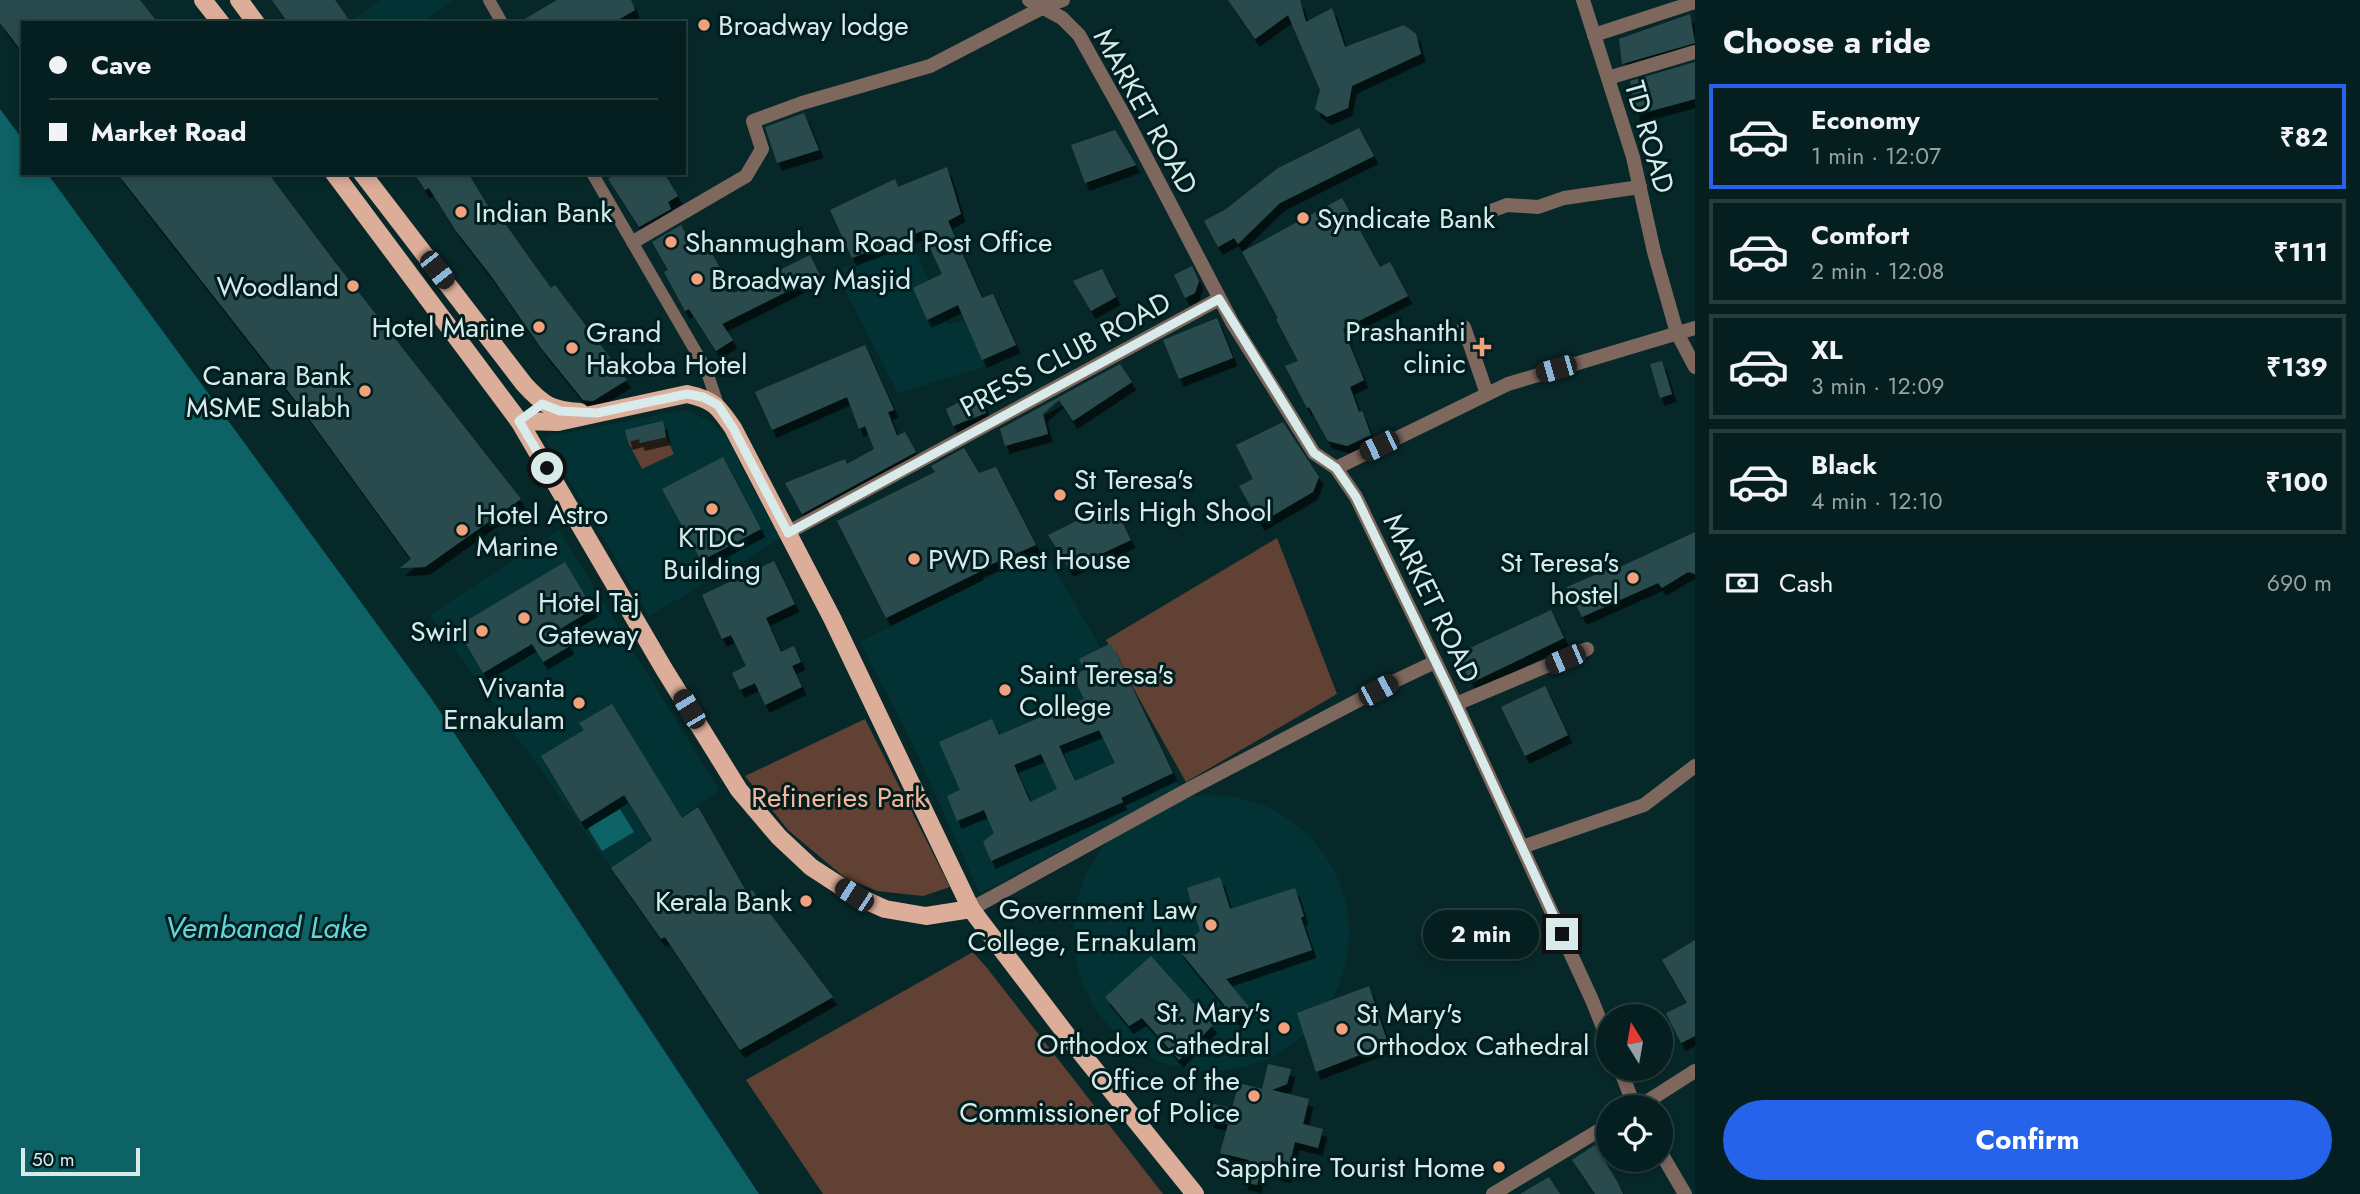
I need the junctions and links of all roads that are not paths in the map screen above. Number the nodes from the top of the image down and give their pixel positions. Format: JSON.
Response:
{"nodes":[{"id":1,"x":203,"y":0,"type":"edge"},
{"id":2,"x":489,"y":0,"type":"edge"},
{"id":3,"x":1029,"y":0,"type":"edge"},
{"id":4,"x":1063,"y":0,"type":"edge"},
{"id":5,"x":1583,"y":0,"type":"edge"},
{"id":6,"x":244,"y":2,"type":"edge"},
{"id":7,"x":1695,"y":2,"type":"edge"},
{"id":8,"x":1044,"y":7,"type":"junction"},
{"id":9,"x":219,"y":21,"type":"edge"},
{"id":10,"x":256,"y":21,"type":"edge"},
{"id":11,"x":501,"y":21,"type":"edge"},
{"id":12,"x":1594,"y":35,"type":"junction"},
{"id":13,"x":1695,"y":52,"type":"edge"},
{"id":14,"x":1608,"y":78,"type":"junction"},
{"id":15,"x":335,"y":175,"type":"edge"},
{"id":16,"x":364,"y":175,"type":"edge"},
{"id":17,"x":593,"y":175,"type":"edge"},
{"id":18,"x":1640,"y":187,"type":"junction"},
{"id":19,"x":1491,"y":211,"type":"dead end"},
{"id":20,"x":633,"y":242,"type":"junction"},
{"id":21,"x":1219,"y":299,"type":"junction"},
{"id":22,"x":1464,"y":327,"type":"dead end"},
{"id":23,"x":1695,"y":328,"type":"edge"},
{"id":24,"x":1677,"y":334,"type":"junction"},
{"id":25,"x":1695,"y":367,"type":"edge"},
{"id":26,"x":1486,"y":394,"type":"junction"},
{"id":27,"x":542,"y":404,"type":"junction"},
{"id":28,"x":718,"y":405,"type":"junction"},
{"id":29,"x":597,"y":413,"type":"junction"},
{"id":30,"x":519,"y":421,"type":"junction"},
{"id":31,"x":1336,"y":468,"type":"junction"},
{"id":32,"x":788,"y":533,"type":"junction"},
{"id":33,"x":1587,"y":649,"type":"dead end"},
{"id":34,"x":1434,"y":662,"type":"junction"},
{"id":35,"x":1456,"y":704,"type":"junction"},
{"id":36,"x":1695,"y":766,"type":"edge"},
{"id":37,"x":1522,"y":847,"type":"junction"},
{"id":38,"x":971,"y":909,"type":"junction"},
{"id":39,"x":1596,"y":1010,"type":"edge"},
{"id":40,"x":1695,"y":1071,"type":"edge"},
{"id":41,"x":1657,"y":1095,"type":"edge"},
{"id":42,"x":1596,"y":1132,"type":"edge"},
{"id":43,"x":1672,"y":1172,"type":"edge"},
{"id":44,"x":1195,"y":1194,"type":"edge"},
{"id":45,"x":1493,"y":1194,"type":"edge"},
{"id":46,"x":1685,"y":1194,"type":"edge"}],
"edges":[{"from":1,"to":9,"type":"main road"},
{"from":2,"to":11,"type":"street"},
{"from":3,"to":8,"type":"street","name":"MARKET ROAD"},
{"from":4,"to":8,"type":"street"},
{"from":5,"to":12,"type":"street","name":"TD ROAD"},
{"from":6,"to":10,"type":"main road"},
{"from":7,"to":12,"type":"street"},
{"from":8,"to":20,"type":"street"},
{"from":8,"to":21,"type":"street","name":"MARKET ROAD"},
{"from":12,"to":14,"type":"street","name":"TD ROAD"},
{"from":13,"to":14,"type":"street"},
{"from":14,"to":18,"type":"street","name":"TD ROAD"},
{"from":15,"to":30,"type":"main road"},
{"from":16,"to":27,"type":"main road"},
{"from":17,"to":20,"type":"street"},
{"from":18,"to":19,"type":"street"},
{"from":18,"to":24,"type":"street","name":"TD ROAD"},
{"from":20,"to":28,"type":"street"},
{"from":21,"to":31,"type":"street","name":"MARKET ROAD"},
{"from":21,"to":32,"type":"street","name":"PRESS CLUB ROAD"},
{"from":22,"to":26,"type":"street"},
{"from":23,"to":24,"type":"street"},
{"from":24,"to":25,"type":"street","name":"TD ROAD"},
{"from":24,"to":26,"type":"street"},
{"from":26,"to":31,"type":"street"},
{"from":27,"to":29,"type":"main road"},
{"from":27,"to":30,"type":"main road"},
{"from":28,"to":29,"type":"main road"},
{"from":28,"to":32,"type":"main road"},
{"from":29,"to":30,"type":"main road"},
{"from":30,"to":38,"type":"main road"},
{"from":31,"to":34,"type":"street","name":"MARKET ROAD"},
{"from":32,"to":38,"type":"main road"},
{"from":33,"to":35,"type":"street"},
{"from":34,"to":35,"type":"street","name":"MARKET ROAD"},
{"from":34,"to":38,"type":"street"},
{"from":35,"to":37,"type":"street","name":"MARKET ROAD"},
{"from":36,"to":37,"type":"street"},
{"from":37,"to":39,"type":"street","name":"MARKET ROAD"},
{"from":38,"to":44,"type":"main road"},
{"from":40,"to":41,"type":"street"},
{"from":42,"to":45,"type":"street"},
{"from":43,"to":46,"type":"street"}]}
